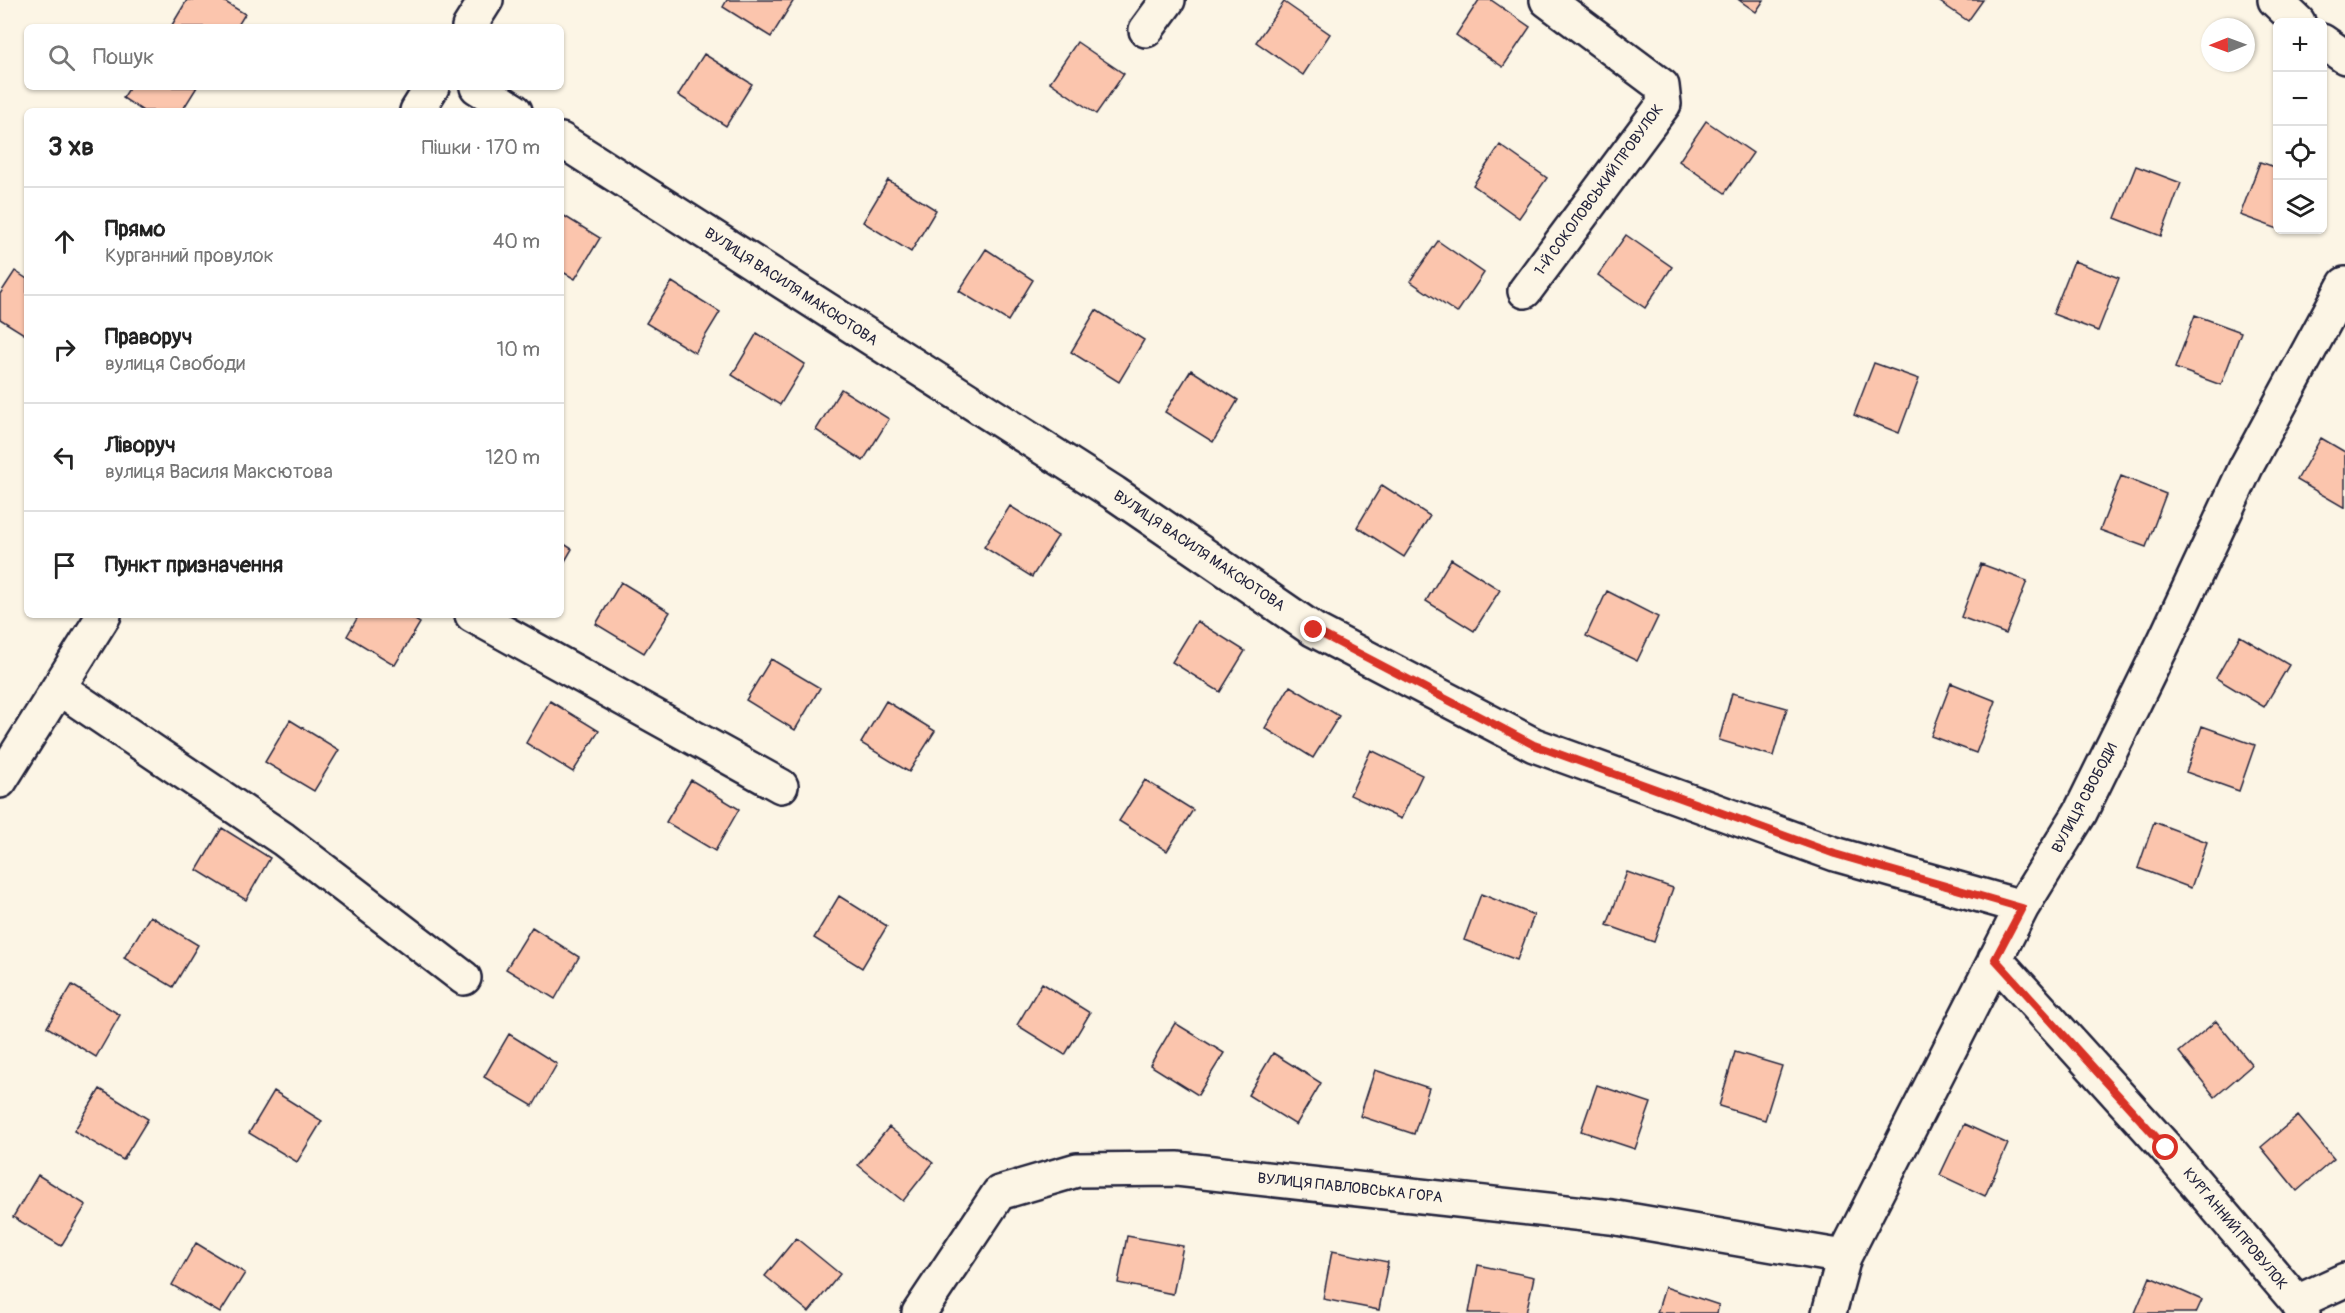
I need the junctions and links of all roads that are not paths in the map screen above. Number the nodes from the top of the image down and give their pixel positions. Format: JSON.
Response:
{"nodes":[{"id":1,"x":486,"y":0,"type":"edge"},
{"id":2,"x":1168,"y":0,"type":"edge"},
{"id":3,"x":1547,"y":0,"type":"edge"},
{"id":4,"x":2275,"y":0,"type":"edge"},
{"id":5,"x":2294,"y":18,"type":"edge"},
{"id":6,"x":472,"y":24,"type":"edge"},
{"id":7,"x":1146,"y":30,"type":"dead end"},
{"id":8,"x":2327,"y":44,"type":"edge"},
{"id":9,"x":2345,"y":57,"type":"edge"},
{"id":10,"x":430,"y":90,"type":"edge"},
{"id":11,"x":482,"y":90,"type":"edge"},
{"id":12,"x":419,"y":108,"type":"edge"},
{"id":13,"x":510,"y":108,"type":"edge"},
{"id":14,"x":564,"y":142,"type":"edge"},
{"id":15,"x":2345,"y":284,"type":"edge"},
{"id":16,"x":1525,"y":291,"type":"dead end"},
{"id":17,"x":102,"y":618,"type":"edge"},
{"id":18,"x":477,"y":618,"type":"edge"},
{"id":19,"x":59,"y":688,"type":"junction"},
{"id":20,"x":0,"y":781,"type":"edge"},
{"id":21,"x":782,"y":786,"type":"dead end"},
{"id":22,"x":2022,"y":908,"type":"junction"},
{"id":23,"x":1995,"y":959,"type":"junction"},
{"id":24,"x":464,"y":978,"type":"dead end"},
{"id":25,"x":1844,"y":1257,"type":"junction"},
{"id":26,"x":2345,"y":1280,"type":"edge"},
{"id":27,"x":2300,"y":1307,"type":"edge"},
{"id":28,"x":920,"y":1313,"type":"edge"},
{"id":29,"x":1829,"y":1313,"type":"edge"}],
"edges":[{"from":1,"to":6,"type":"street"},
{"from":2,"to":7,"type":"street"},
{"from":3,"to":16,"type":"street","name":"1-Й СОКОЛОВСЬКИЙ ПРОВУЛОК"},
{"from":4,"to":5,"type":"street"},
{"from":8,"to":9,"type":"street"},
{"from":10,"to":12,"type":"street"},
{"from":11,"to":13,"type":"street"},
{"from":14,"to":22,"type":"street","name":"ВУЛИЦЯ ВАСИЛЯ МАКСЮТОВА"},
{"from":15,"to":22,"type":"street","name":"ВУЛИЦЯ СВОБОДИ"},
{"from":17,"to":19,"type":"street"},
{"from":18,"to":21,"type":"street"},
{"from":19,"to":20,"type":"street"},
{"from":19,"to":24,"type":"street"},
{"from":22,"to":23,"type":"street","name":"ВУЛИЦЯ СВОБОДИ"},
{"from":23,"to":25,"type":"street","name":"ВУЛИЦЯ СВОБОДИ"},
{"from":23,"to":27,"type":"street","name":"КУРГАННИЙ ПРОВУЛОК"},
{"from":25,"to":28,"type":"street","name":"ВУЛИЦЯ ПАВЛОВСЬКА ГОРА"},
{"from":25,"to":29,"type":"street","name":"ВУЛИЦЯ СВОБОДИ"},
{"from":26,"to":27,"type":"street"}]}
